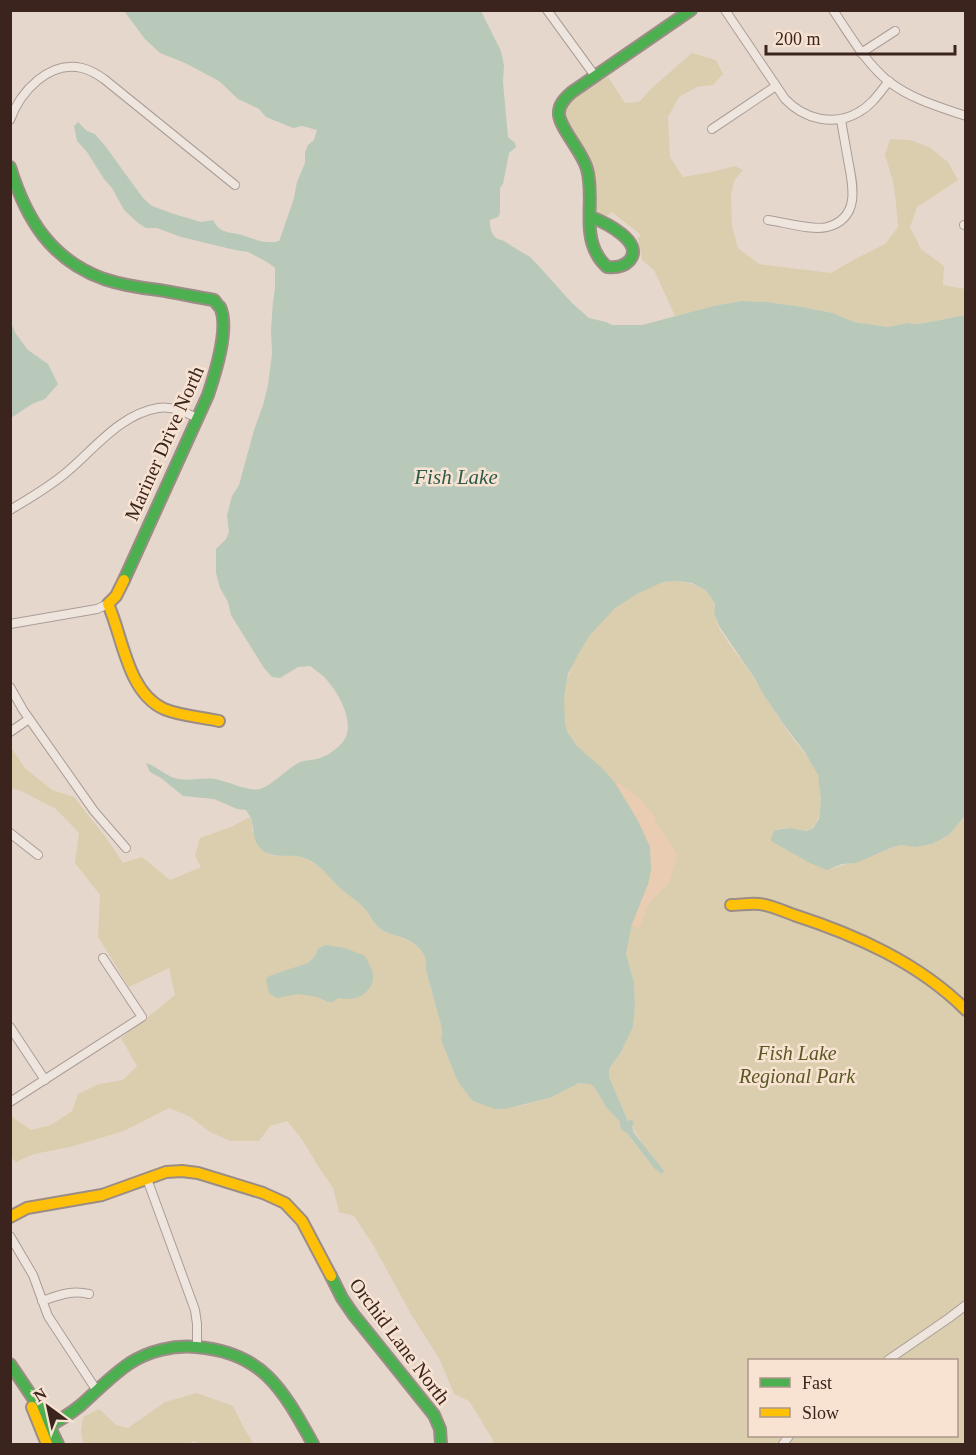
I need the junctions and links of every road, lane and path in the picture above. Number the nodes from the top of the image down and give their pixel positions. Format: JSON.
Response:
{"nodes":[{"id":1,"x":547,"y":10,"type":"edge"},
{"id":2,"x":725,"y":10,"type":"edge"},
{"id":3,"x":833,"y":10,"type":"edge"},
{"id":4,"x":684,"y":12,"type":"edge"},
{"id":5,"x":895,"y":31,"type":"dead end"},
{"id":6,"x":861,"y":53,"type":"junction"},
{"id":7,"x":595,"y":76,"type":"junction"},
{"id":8,"x":889,"y":81,"type":"junction"},
{"id":9,"x":776,"y":86,"type":"junction"},
{"id":10,"x":966,"y":116,"type":"edge"},
{"id":11,"x":841,"y":119,"type":"junction"},
{"id":12,"x":10,"y":120,"type":"edge"},
{"id":13,"x":712,"y":129,"type":"dead end"},
{"id":14,"x":11,"y":172,"type":"edge"},
{"id":15,"x":235,"y":185,"type":"dead end"},
{"id":16,"x":591,"y":218,"type":"junction"},
{"id":17,"x":768,"y":220,"type":"dead end"},
{"id":18,"x":197,"y":418,"type":"junction"},
{"id":19,"x":10,"y":510,"type":"edge"},
{"id":20,"x":108,"y":604,"type":"junction"},
{"id":21,"x":10,"y":624,"type":"edge"},
{"id":22,"x":10,"y":687,"type":"edge"},
{"id":23,"x":29,"y":719,"type":"junction"},
{"id":24,"x":219,"y":721,"type":"dead end"},
{"id":25,"x":10,"y":732,"type":"edge"},
{"id":26,"x":10,"y":832,"type":"edge"},
{"id":27,"x":126,"y":848,"type":"dead end"},
{"id":28,"x":38,"y":855,"type":"dead end"},
{"id":29,"x":731,"y":905,"type":"dead end"},
{"id":30,"x":103,"y":958,"type":"dead end"},
{"id":31,"x":966,"y":1010,"type":"edge"},
{"id":32,"x":10,"y":1027,"type":"edge"},
{"id":33,"x":45,"y":1080,"type":"junction"},
{"id":34,"x":10,"y":1102,"type":"edge"},
{"id":35,"x":147,"y":1179,"type":"junction"},
{"id":36,"x":10,"y":1217,"type":"edge"},
{"id":37,"x":10,"y":1236,"type":"edge"},
{"id":38,"x":89,"y":1294,"type":"dead end"},
{"id":39,"x":42,"y":1301,"type":"junction"},
{"id":40,"x":966,"y":1305,"type":"edge"},
{"id":41,"x":197,"y":1346,"type":"junction"},
{"id":42,"x":889,"y":1359,"type":"edge"},
{"id":43,"x":10,"y":1364,"type":"edge"},
{"id":44,"x":97,"y":1391,"type":"junction"},
{"id":45,"x":46,"y":1428,"type":"junction"},
{"id":46,"x":47,"y":1444,"type":"edge"},
{"id":47,"x":58,"y":1444,"type":"edge"},
{"id":48,"x":313,"y":1444,"type":"edge"},
{"id":49,"x":441,"y":1444,"type":"edge"}],
"edges":[{"from":1,"to":7,"type":"street"},
{"from":2,"to":9,"type":"street"},
{"from":3,"to":6,"type":"street"},
{"from":4,"to":7,"type":"street"},
{"from":5,"to":6,"type":"street"},
{"from":6,"to":8,"type":"street"},
{"from":7,"to":16,"type":"street"},
{"from":8,"to":10,"type":"street"},
{"from":8,"to":11,"type":"street"},
{"from":9,"to":11,"type":"street"},
{"from":9,"to":13,"type":"street"},
{"from":11,"to":17,"type":"street"},
{"from":12,"to":15,"type":"street"},
{"from":14,"to":18,"type":"street","name":"Mariner Drive North"},
{"from":16,"to":16,"type":"street"},
{"from":18,"to":19,"type":"street"},
{"from":18,"to":20,"type":"street","name":"Mariner Drive North"},
{"from":20,"to":21,"type":"street"},
{"from":20,"to":24,"type":"street"},
{"from":22,"to":23,"type":"street"},
{"from":23,"to":25,"type":"street"},
{"from":23,"to":27,"type":"street"},
{"from":26,"to":28,"type":"street"},
{"from":29,"to":31,"type":"street"},
{"from":30,"to":33,"type":"street"},
{"from":32,"to":33,"type":"street"},
{"from":33,"to":34,"type":"street"},
{"from":35,"to":36,"type":"street","name":"Orchid Lane North"},
{"from":35,"to":41,"type":"street"},
{"from":35,"to":49,"type":"street","name":"Orchid Lane North"},
{"from":37,"to":39,"type":"street"},
{"from":38,"to":39,"type":"street"},
{"from":39,"to":44,"type":"street"},
{"from":40,"to":42,"type":"street"},
{"from":41,"to":44,"type":"street"},
{"from":41,"to":48,"type":"street"},
{"from":43,"to":45,"type":"street"},
{"from":44,"to":45,"type":"street"},
{"from":45,"to":46,"type":"street"},
{"from":45,"to":47,"type":"street"}]}
